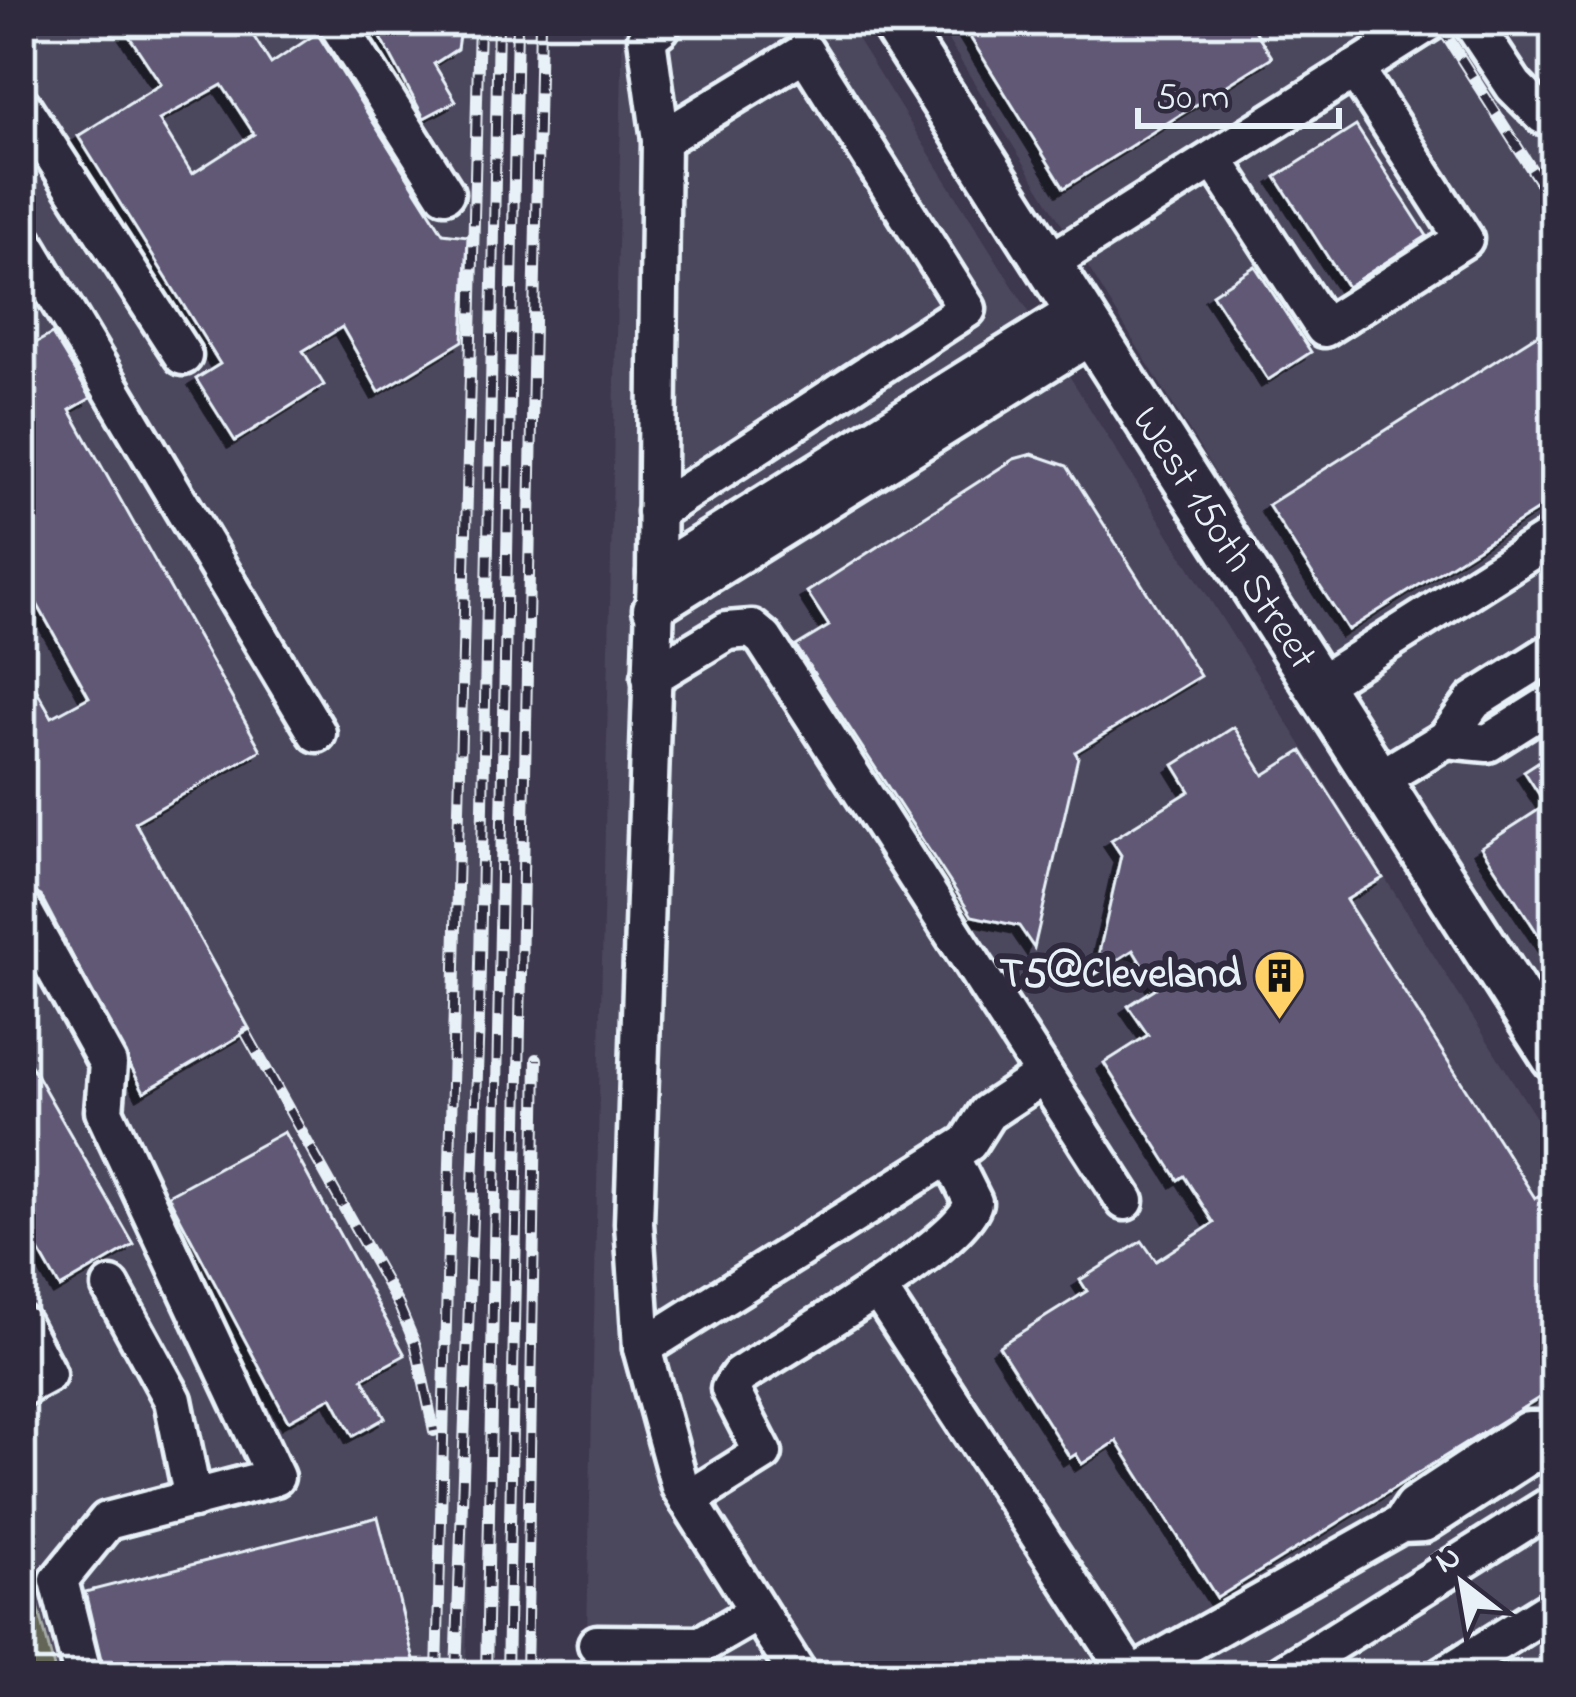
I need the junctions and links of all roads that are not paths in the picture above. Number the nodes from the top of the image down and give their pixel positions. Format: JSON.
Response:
{"nodes":[{"id":1,"x":336,"y":21,"type":"edge"},
{"id":2,"x":893,"y":21,"type":"edge"},
{"id":3,"x":1471,"y":21,"type":"edge"},
{"id":4,"x":670,"y":24,"type":"edge"},
{"id":5,"x":1409,"y":27,"type":"edge"},
{"id":6,"x":1355,"y":69,"type":"junction"},
{"id":7,"x":21,"y":105,"type":"edge"},
{"id":8,"x":1555,"y":113,"type":"edge"},
{"id":9,"x":661,"y":140,"type":"junction"},
{"id":10,"x":1214,"y":159,"type":"junction"},
{"id":11,"x":446,"y":194,"type":"dead end"},
{"id":12,"x":21,"y":237,"type":"edge"},
{"id":13,"x":1046,"y":265,"type":"junction"},
{"id":14,"x":1084,"y":323,"type":"junction"},
{"id":15,"x":183,"y":356,"type":"dead end"},
{"id":16,"x":656,"y":512,"type":"junction"},
{"id":17,"x":1555,"y":535,"type":"edge"},
{"id":18,"x":654,"y":591,"type":"junction"},
{"id":19,"x":1555,"y":650,"type":"edge"},
{"id":20,"x":652,"y":677,"type":"junction"},
{"id":21,"x":1317,"y":686,"type":"junction"},
{"id":22,"x":1555,"y":701,"type":"edge"},
{"id":23,"x":316,"y":733,"type":"dead end"},
{"id":24,"x":1446,"y":739,"type":"junction"},
{"id":25,"x":1378,"y":780,"type":"junction"},
{"id":26,"x":21,"y":907,"type":"edge"},
{"id":27,"x":1555,"y":1057,"type":"edge"},
{"id":28,"x":1044,"y":1076,"type":"junction"},
{"id":29,"x":949,"y":1154,"type":"junction"},
{"id":30,"x":1124,"y":1202,"type":"dead end"},
{"id":31,"x":111,"y":1287,"type":"dead end"},
{"id":32,"x":877,"y":1288,"type":"junction"},
{"id":33,"x":21,"y":1324,"type":"edge"},
{"id":34,"x":642,"y":1348,"type":"junction"},
{"id":35,"x":21,"y":1388,"type":"edge"},
{"id":36,"x":1551,"y":1428,"type":"edge"},
{"id":37,"x":193,"y":1498,"type":"junction"},
{"id":38,"x":688,"y":1500,"type":"junction"},
{"id":39,"x":1555,"y":1503,"type":"edge"},
{"id":40,"x":1555,"y":1606,"type":"edge"},
{"id":41,"x":758,"y":1612,"type":"junction"},
{"id":42,"x":597,"y":1643,"type":"dead end"},
{"id":43,"x":708,"y":1661,"type":"edge"},
{"id":44,"x":82,"y":1676,"type":"edge"},
{"id":45,"x":799,"y":1676,"type":"edge"},
{"id":46,"x":1131,"y":1676,"type":"edge"},
{"id":47,"x":1280,"y":1676,"type":"edge"},
{"id":48,"x":1443,"y":1676,"type":"edge"}],
"edges":[{"from":1,"to":11,"type":"street"},
{"from":2,"to":13,"type":"main road","name":"West 150th Street"},
{"from":3,"to":8,"type":"street"},
{"from":4,"to":9,"type":"street"},
{"from":5,"to":6,"type":"street"},
{"from":6,"to":10,"type":"street"},
{"from":6,"to":10,"type":"street"},
{"from":7,"to":15,"type":"street"},
{"from":9,"to":16,"type":"street"},
{"from":9,"to":16,"type":"street"},
{"from":10,"to":13,"type":"street"},
{"from":12,"to":23,"type":"street"},
{"from":13,"to":14,"type":"main road","name":"West 150th Street"},
{"from":14,"to":18,"type":"street"},
{"from":14,"to":21,"type":"main road","name":"West 150th Street"},
{"from":16,"to":18,"type":"street"},
{"from":17,"to":21,"type":"street"},
{"from":18,"to":20,"type":"street"},
{"from":19,"to":24,"type":"street"},
{"from":20,"to":28,"type":"street"},
{"from":20,"to":34,"type":"street"},
{"from":21,"to":25,"type":"main road","name":"West 150th Street"},
{"from":22,"to":24,"type":"street"},
{"from":24,"to":25,"type":"street"},
{"from":25,"to":27,"type":"main road","name":"West 150th Street"},
{"from":26,"to":37,"type":"street"},
{"from":28,"to":29,"type":"street"},
{"from":28,"to":30,"type":"street"},
{"from":29,"to":32,"type":"street"},
{"from":29,"to":34,"type":"street"},
{"from":31,"to":37,"type":"street"},
{"from":32,"to":38,"type":"street"},
{"from":32,"to":46,"type":"street"},
{"from":33,"to":35,"type":"street"},
{"from":34,"to":38,"type":"street"},
{"from":36,"to":46,"type":"street"},
{"from":37,"to":44,"type":"street"},
{"from":38,"to":41,"type":"street"},
{"from":39,"to":47,"type":"street"},
{"from":40,"to":48,"type":"street"},
{"from":41,"to":43,"type":"street"},
{"from":41,"to":45,"type":"street"},
{"from":42,"to":43,"type":"street"}]}
